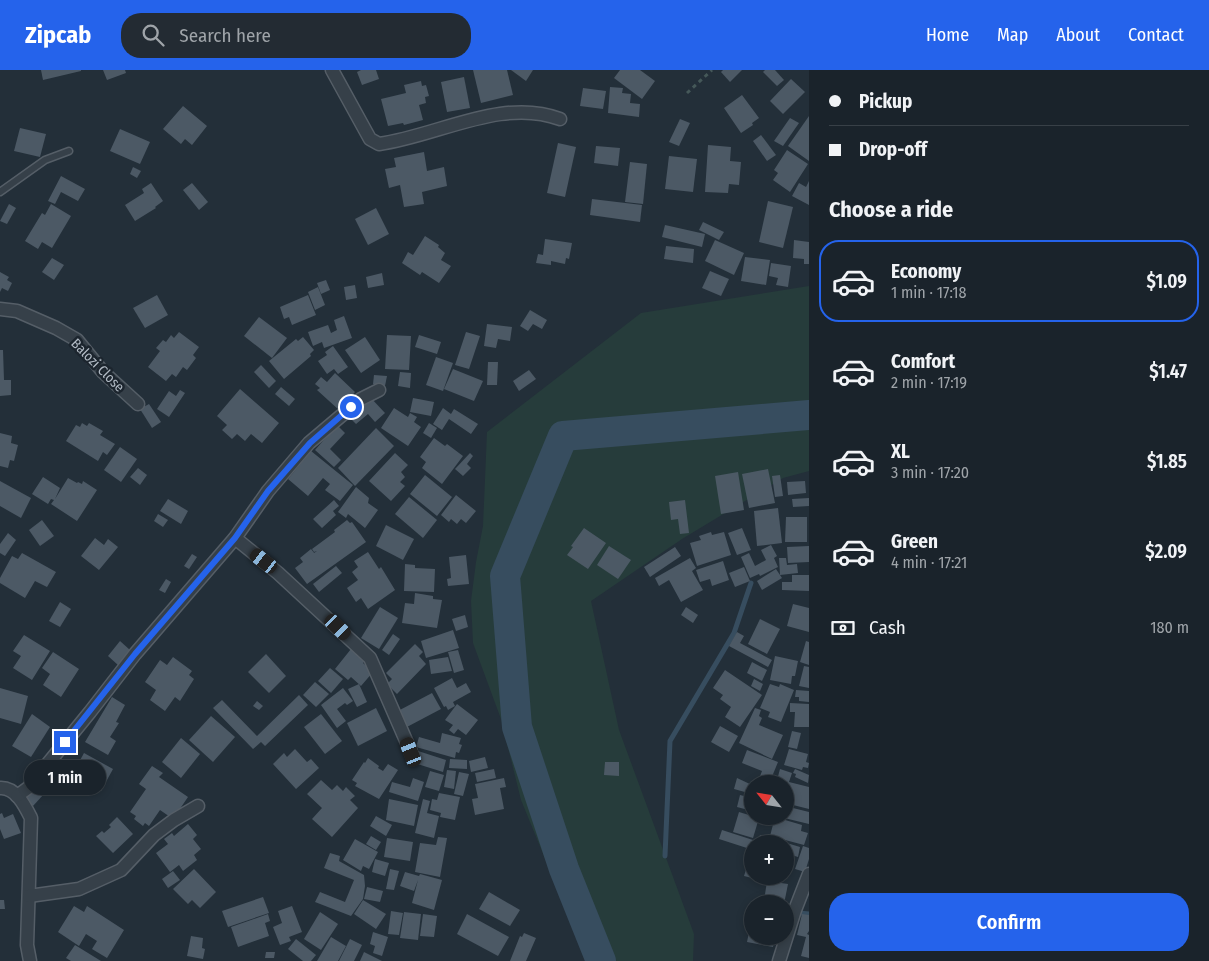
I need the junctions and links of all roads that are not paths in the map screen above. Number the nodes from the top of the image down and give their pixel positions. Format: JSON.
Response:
{"nodes":[{"id":1,"x":332,"y":70,"type":"edge"},
{"id":2,"x":560,"y":119,"type":"dead end"},
{"id":3,"x":69,"y":151,"type":"dead end"},
{"id":4,"x":0,"y":192,"type":"edge"},
{"id":5,"x":0,"y":309,"type":"edge"},
{"id":6,"x":379,"y":390,"type":"dead end"},
{"id":7,"x":138,"y":404,"type":"dead end"},
{"id":8,"x":235,"y":538,"type":"junction"},
{"id":9,"x":411,"y":752,"type":"dead end"},
{"id":10,"x":0,"y":788,"type":"edge"},
{"id":11,"x":18,"y":796,"type":"junction"},
{"id":12,"x":198,"y":806,"type":"dead end"},
{"id":13,"x":809,"y":874,"type":"edge"},
{"id":14,"x":29,"y":896,"type":"junction"},
{"id":15,"x":30,"y":961,"type":"edge"},
{"id":16,"x":779,"y":961,"type":"edge"}],
"edges":[{"from":1,"to":2,"type":"street"},
{"from":3,"to":4,"type":"lane"},
{"from":5,"to":7,"type":"street","name":"Balozi Close"},
{"from":6,"to":8,"type":"street"},
{"from":8,"to":9,"type":"street"},
{"from":8,"to":11,"type":"street"},
{"from":10,"to":11,"type":"street"},
{"from":11,"to":14,"type":"street"},
{"from":12,"to":14,"type":"street"},
{"from":13,"to":16,"type":"street"},
{"from":14,"to":15,"type":"street"}]}
